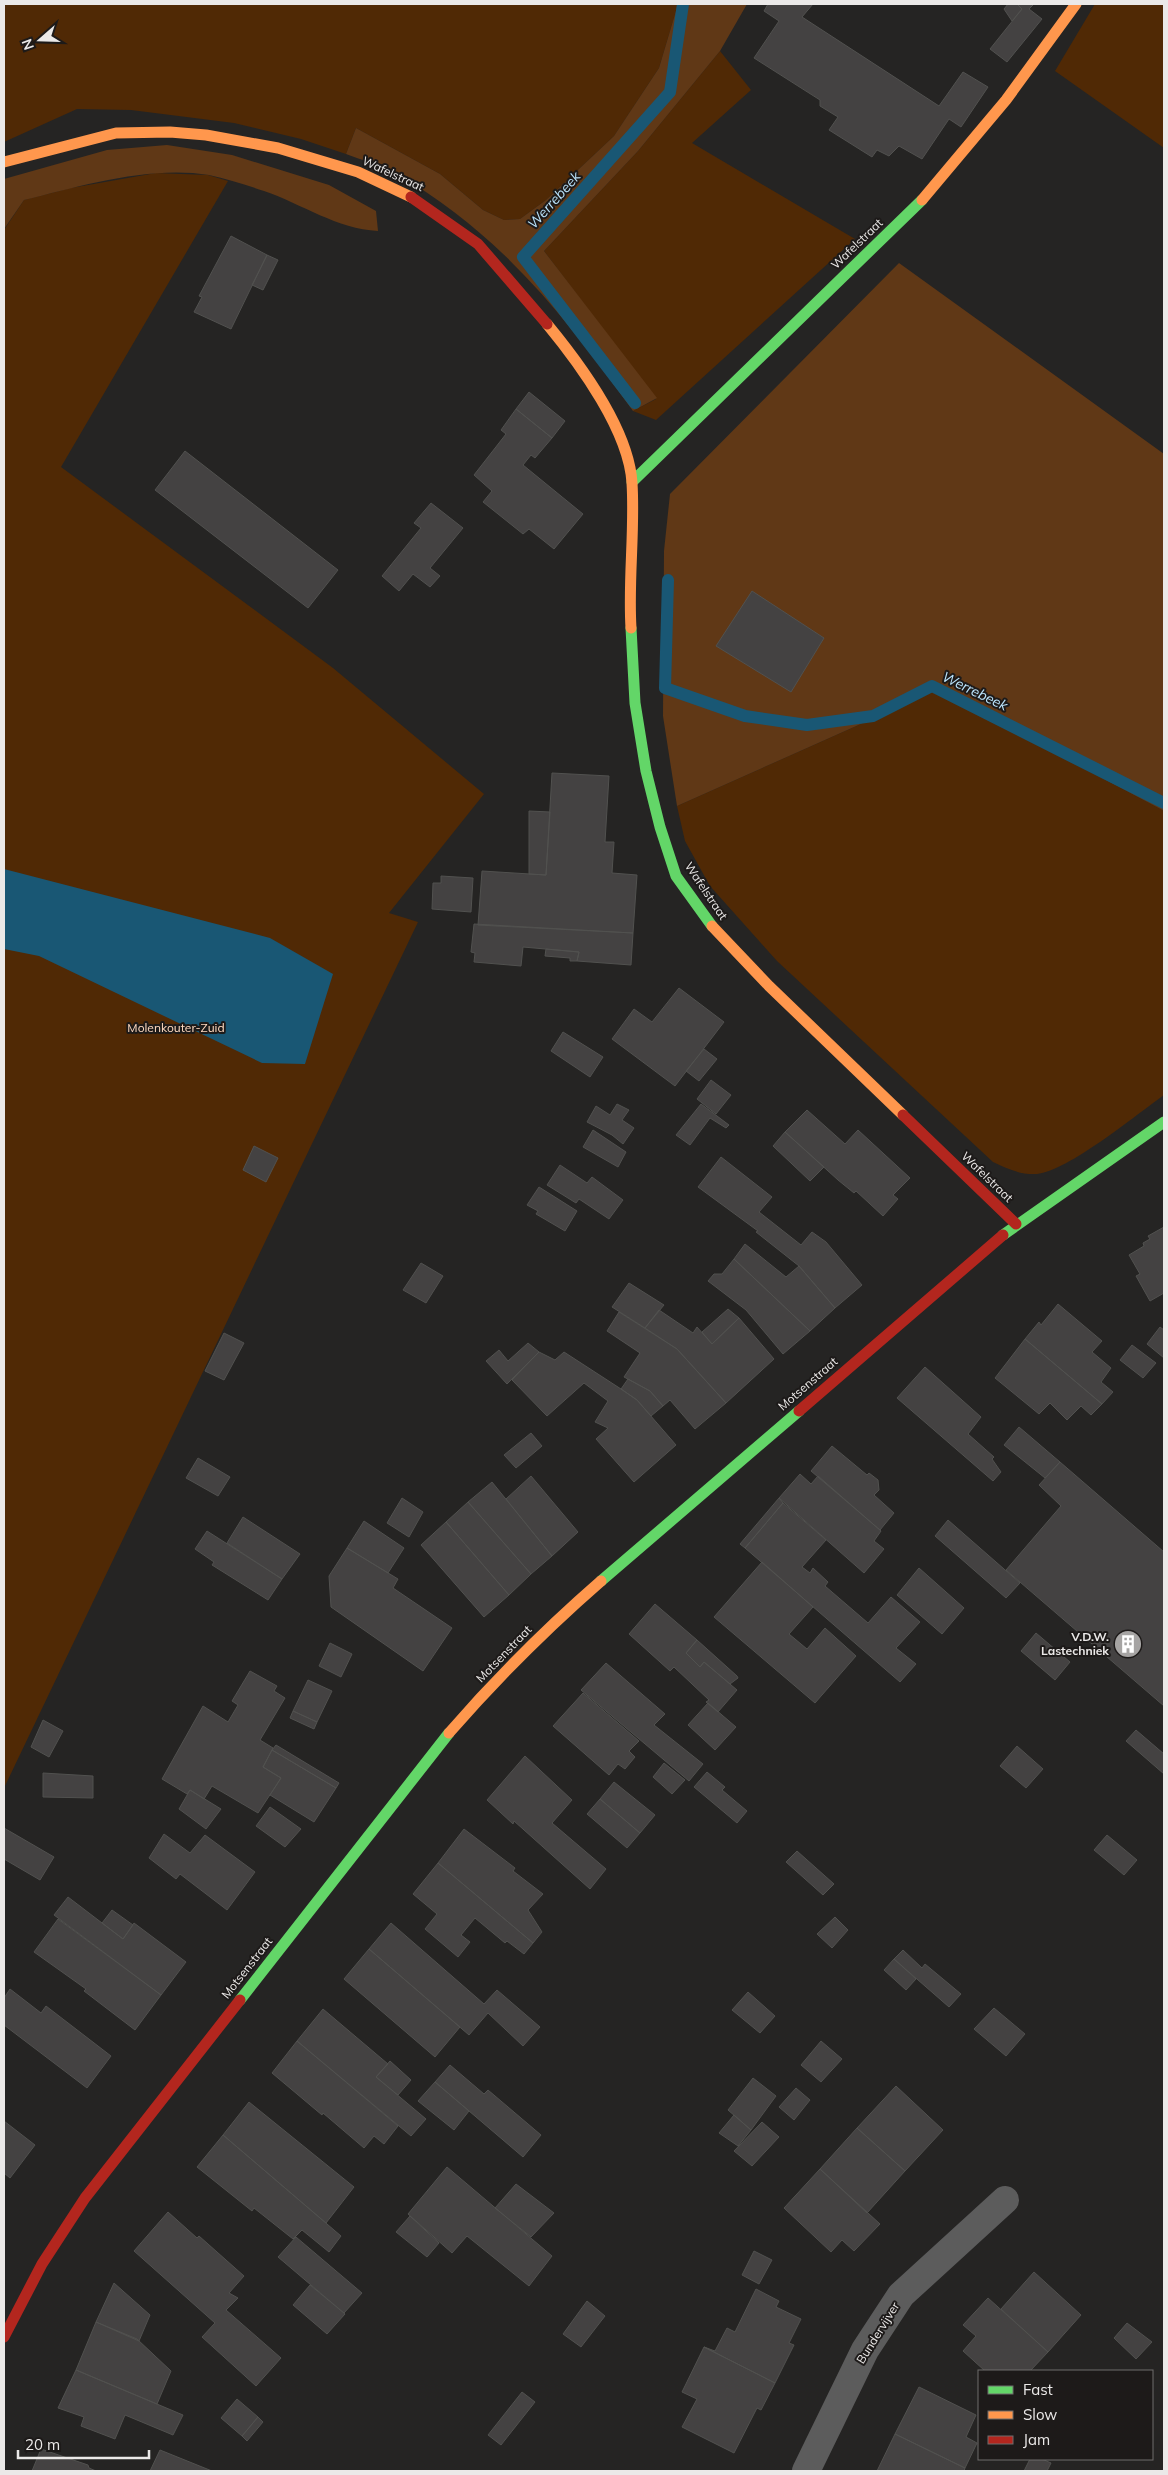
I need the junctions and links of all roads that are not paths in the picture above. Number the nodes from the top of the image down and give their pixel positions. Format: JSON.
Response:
{"nodes":[{"id":1,"x":1076,"y":4,"type":"edge"},
{"id":2,"x":4,"y":162,"type":"edge"},
{"id":3,"x":632,"y":482,"type":"junction"},
{"id":4,"x":1164,"y":1122,"type":"edge"},
{"id":5,"x":1016,"y":1224,"type":"junction"},
{"id":6,"x":1005,"y":2200,"type":"dead end"},
{"id":7,"x":4,"y":2337,"type":"edge"},
{"id":8,"x":806,"y":2471,"type":"edge"}],
"edges":[{"from":1,"to":3,"type":"street","name":"Wafelstraat"},
{"from":2,"to":3,"type":"street","name":"Wafelstraat"},
{"from":3,"to":5,"type":"street","name":"Wafelstraat"},
{"from":4,"to":5,"type":"street","name":"Motsenstraat"},
{"from":5,"to":7,"type":"street","name":"Motsenstraat"},
{"from":6,"to":8,"type":"street","name":"Bundervijver"}]}
